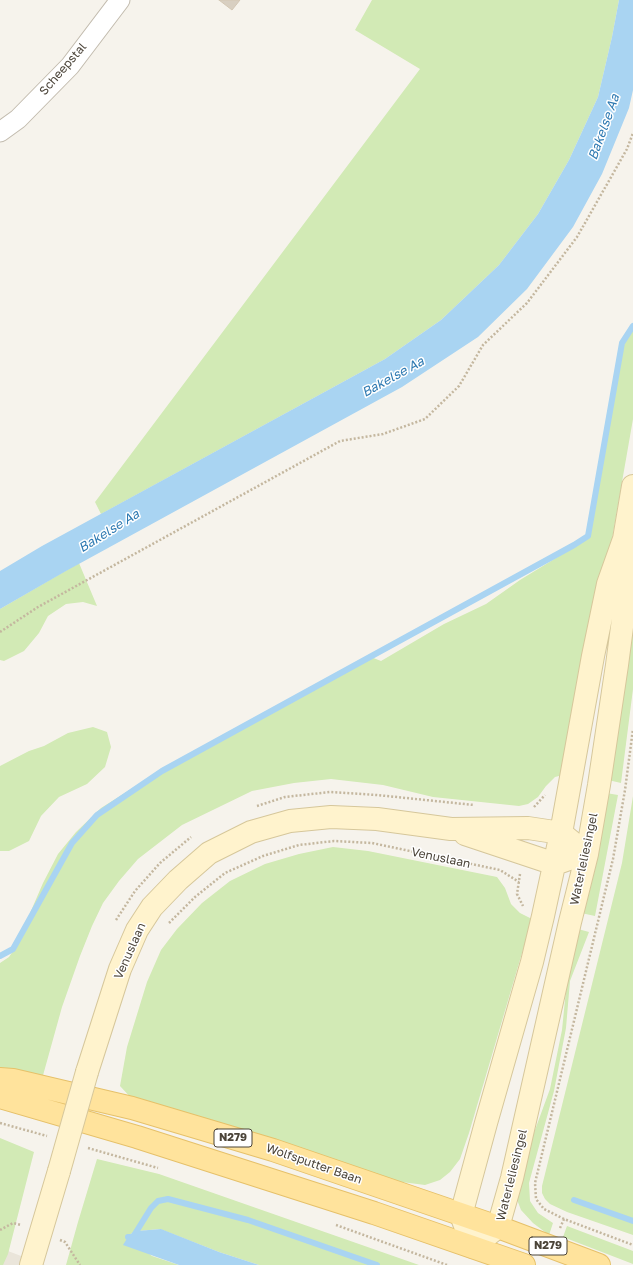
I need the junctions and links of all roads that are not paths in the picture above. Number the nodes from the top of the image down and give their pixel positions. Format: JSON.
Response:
{"nodes":[{"id":1,"x":120,"y":0,"type":"edge"},
{"id":2,"x":0,"y":132,"type":"edge"},
{"id":3,"x":633,"y":486,"type":"edge"},
{"id":4,"x":624,"y":539,"type":"junction"},
{"id":5,"x":451,"y":829,"type":"junction"},
{"id":6,"x":561,"y":833,"type":"junction"},
{"id":7,"x":587,"y":854,"type":"junction"},
{"id":8,"x":555,"y":864,"type":"junction"},
{"id":9,"x":0,"y":1079,"type":"edge"},
{"id":10,"x":0,"y":1097,"type":"edge"},
{"id":11,"x":461,"y":1215,"type":"junction"},
{"id":12,"x":498,"y":1227,"type":"junction"},
{"id":13,"x":473,"y":1247,"type":"junction"},
{"id":14,"x":31,"y":1265,"type":"edge"},
{"id":15,"x":524,"y":1265,"type":"edge"},
{"id":16,"x":598,"y":1265,"type":"edge"}],
"edges":[{"from":1,"to":2,"type":"street","name":"Scheepstal"},
{"from":3,"to":4,"type":"street","name":"Waterleliesingel"},
{"from":4,"to":6,"type":"street","name":"Waterleliesingel"},
{"from":4,"to":7,"type":"street","name":"Waterleliesingel"},
{"from":5,"to":6,"type":"street","name":"Venuslaan"},
{"from":5,"to":8,"type":"street","name":"Venuslaan"},
{"from":5,"to":14,"type":"street","name":"Venuslaan","bridge":true},
{"from":6,"to":7,"type":"street"},
{"from":6,"to":8,"type":"street","name":"Waterleliesingel"},
{"from":7,"to":8,"type":"street"},
{"from":7,"to":12,"type":"street","name":"Waterleliesingel"},
{"from":8,"to":11,"type":"street","name":"Waterleliesingel"},
{"from":9,"to":11,"type":"main road","name":"Wolfsputter Baan","number":"N279"},
{"from":10,"to":13,"type":"main road","number":"N279"},
{"from":11,"to":12,"type":"main road","name":"Wolfsputter Baan","number":"N279"},
{"from":11,"to":13,"type":"street"},
{"from":12,"to":13,"type":"street","name":"Waterleliesingel"},
{"from":12,"to":16,"type":"main road","name":"Wolfsputter Baan","number":"N279"},
{"from":13,"to":15,"type":"main road","number":"N279"}]}
